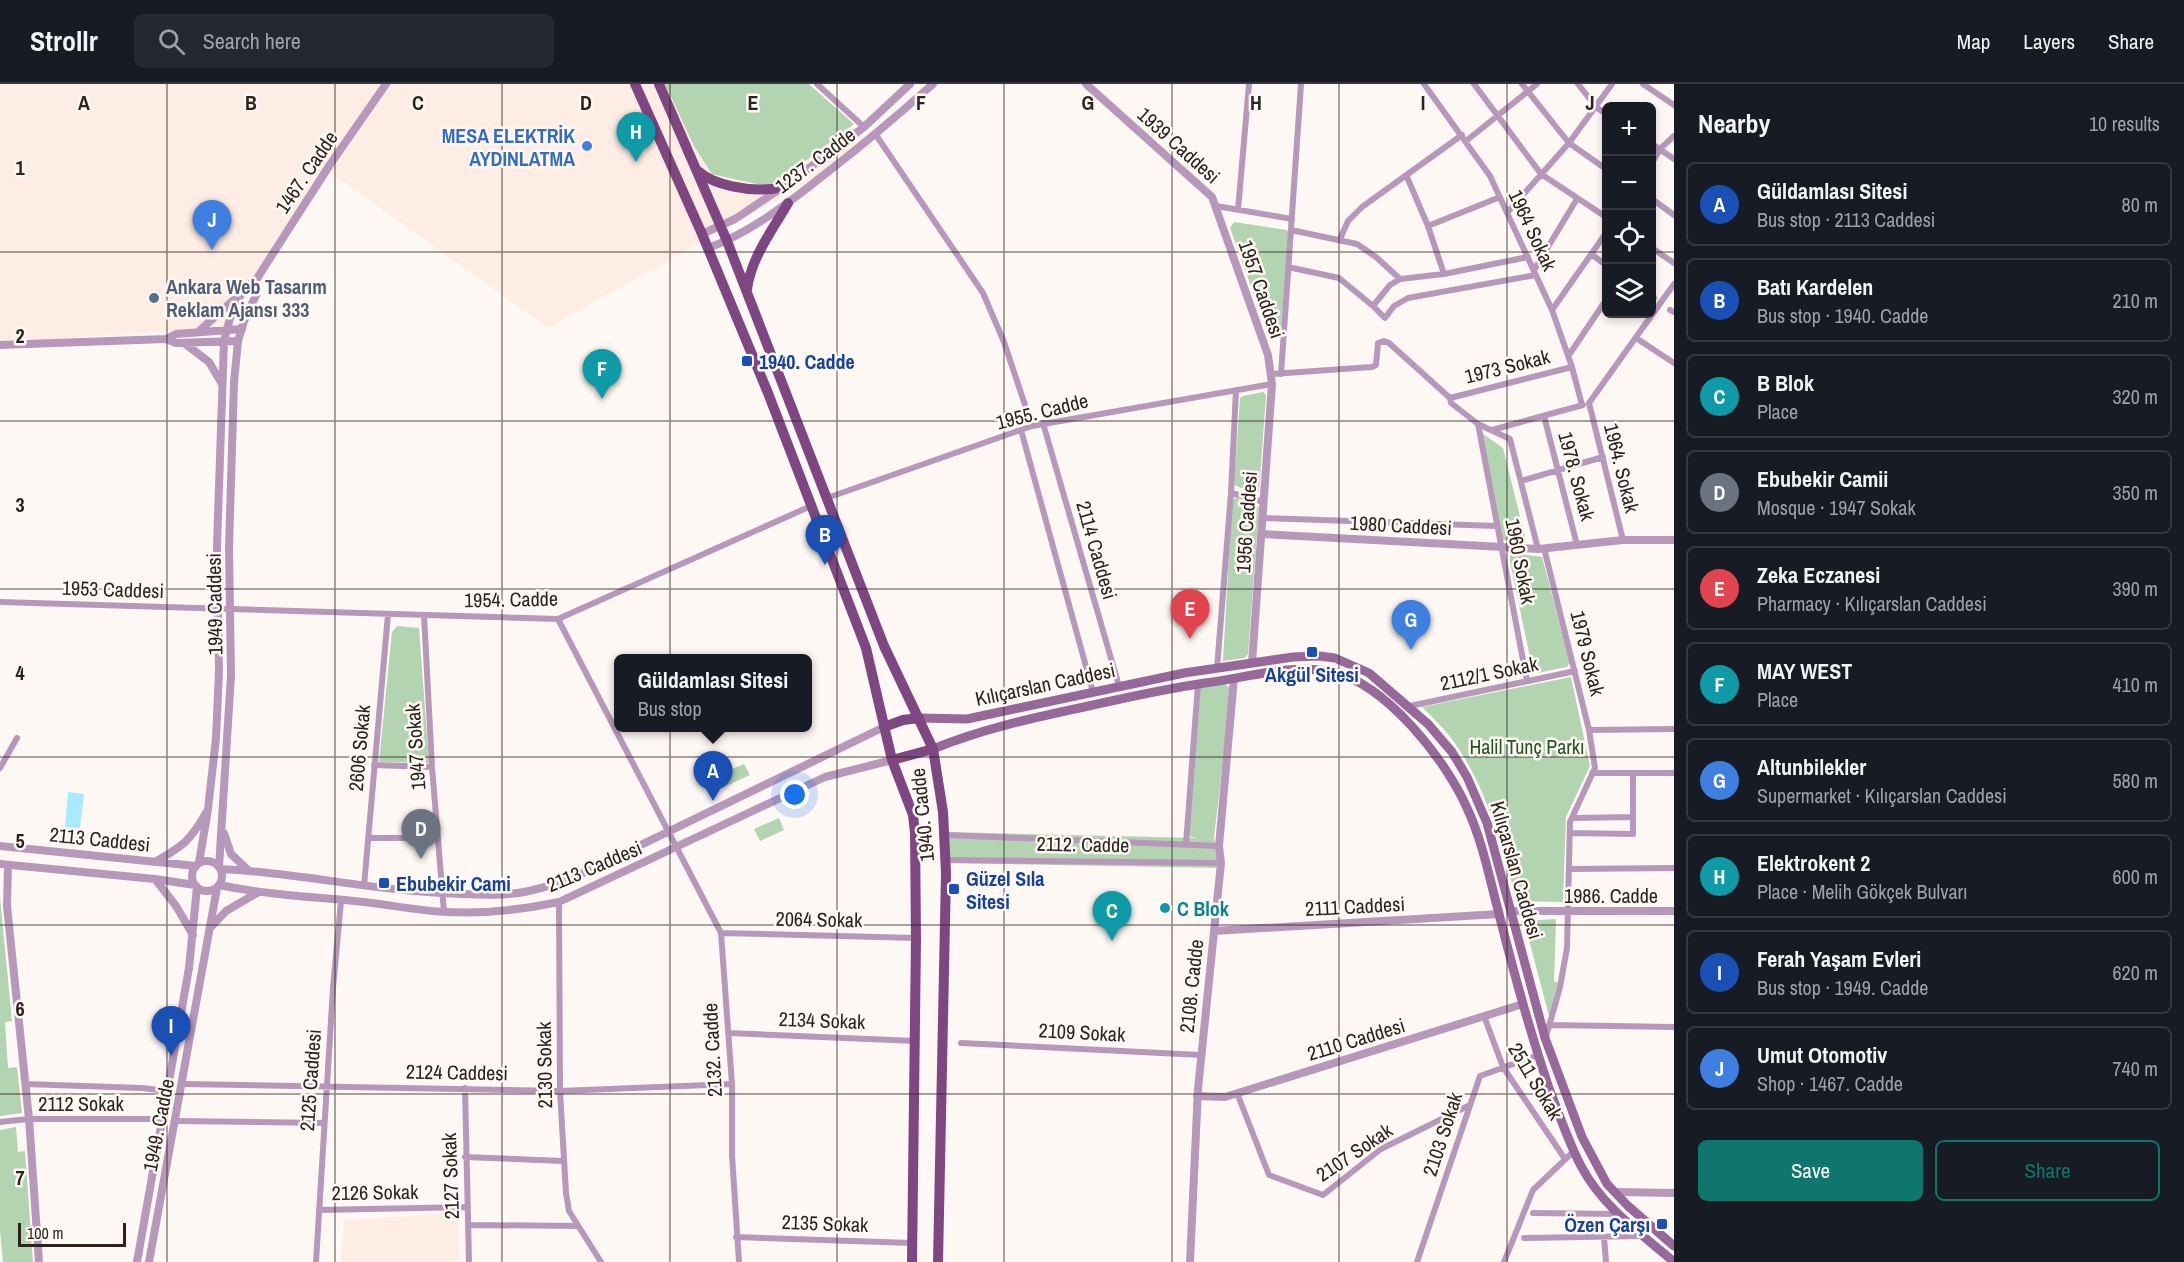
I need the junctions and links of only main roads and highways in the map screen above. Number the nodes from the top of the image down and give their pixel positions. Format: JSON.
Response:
{"nodes":[{"id":1,"x":635,"y":84,"type":"edge"},
{"id":2,"x":659,"y":84,"type":"edge"},
{"id":3,"x":696,"y":169,"type":"junction"},
{"id":4,"x":789,"y":183,"type":"road end"},
{"id":5,"x":788,"y":203,"type":"road end"},
{"id":6,"x":747,"y":292,"type":"junction"},
{"id":7,"x":919,"y":718,"type":"junction"},
{"id":8,"x":884,"y":727,"type":"junction"},
{"id":9,"x":933,"y":749,"type":"junction"},
{"id":10,"x":892,"y":760,"type":"junction"},
{"id":11,"x":1511,"y":911,"type":"junction"},
{"id":12,"x":1499,"y":914,"type":"junction"},
{"id":13,"x":1674,"y":1246,"type":"edge"},
{"id":14,"x":912,"y":1262,"type":"edge"},
{"id":15,"x":938,"y":1262,"type":"edge"},
{"id":16,"x":1674,"y":1262,"type":"edge"}],
"edges":[{"from":1,"to":8,"type":"main road","name":"1940. Cadde"},
{"from":2,"to":3,"type":"main road","name":"1940. Cadde"},
{"from":3,"to":4,"type":"main road"},
{"from":3,"to":6,"type":"main road","name":"1940. Cadde"},
{"from":5,"to":6,"type":"main road"},
{"from":6,"to":7,"type":"main road","name":"1940. Cadde"},
{"from":7,"to":8,"type":"main road"},
{"from":7,"to":9,"type":"main road","name":"1940. Cadde"},
{"from":7,"to":11,"type":"main road","name":"Kılıçarslan Caddesi"},
{"from":8,"to":10,"type":"main road","name":"1940. Cadde"},
{"from":9,"to":10,"type":"main road"},
{"from":9,"to":12,"type":"main road","name":"Kılıçarslan Caddesi"},
{"from":9,"to":15,"type":"main road","name":"1940. Cadde"},
{"from":10,"to":14,"type":"main road","name":"1940. Cadde"},
{"from":11,"to":12,"type":"main road"},
{"from":11,"to":13,"type":"main road","name":"Kılıçarslan Caddesi"},
{"from":12,"to":16,"type":"main road","name":"Kılıçarslan Caddesi"}]}
